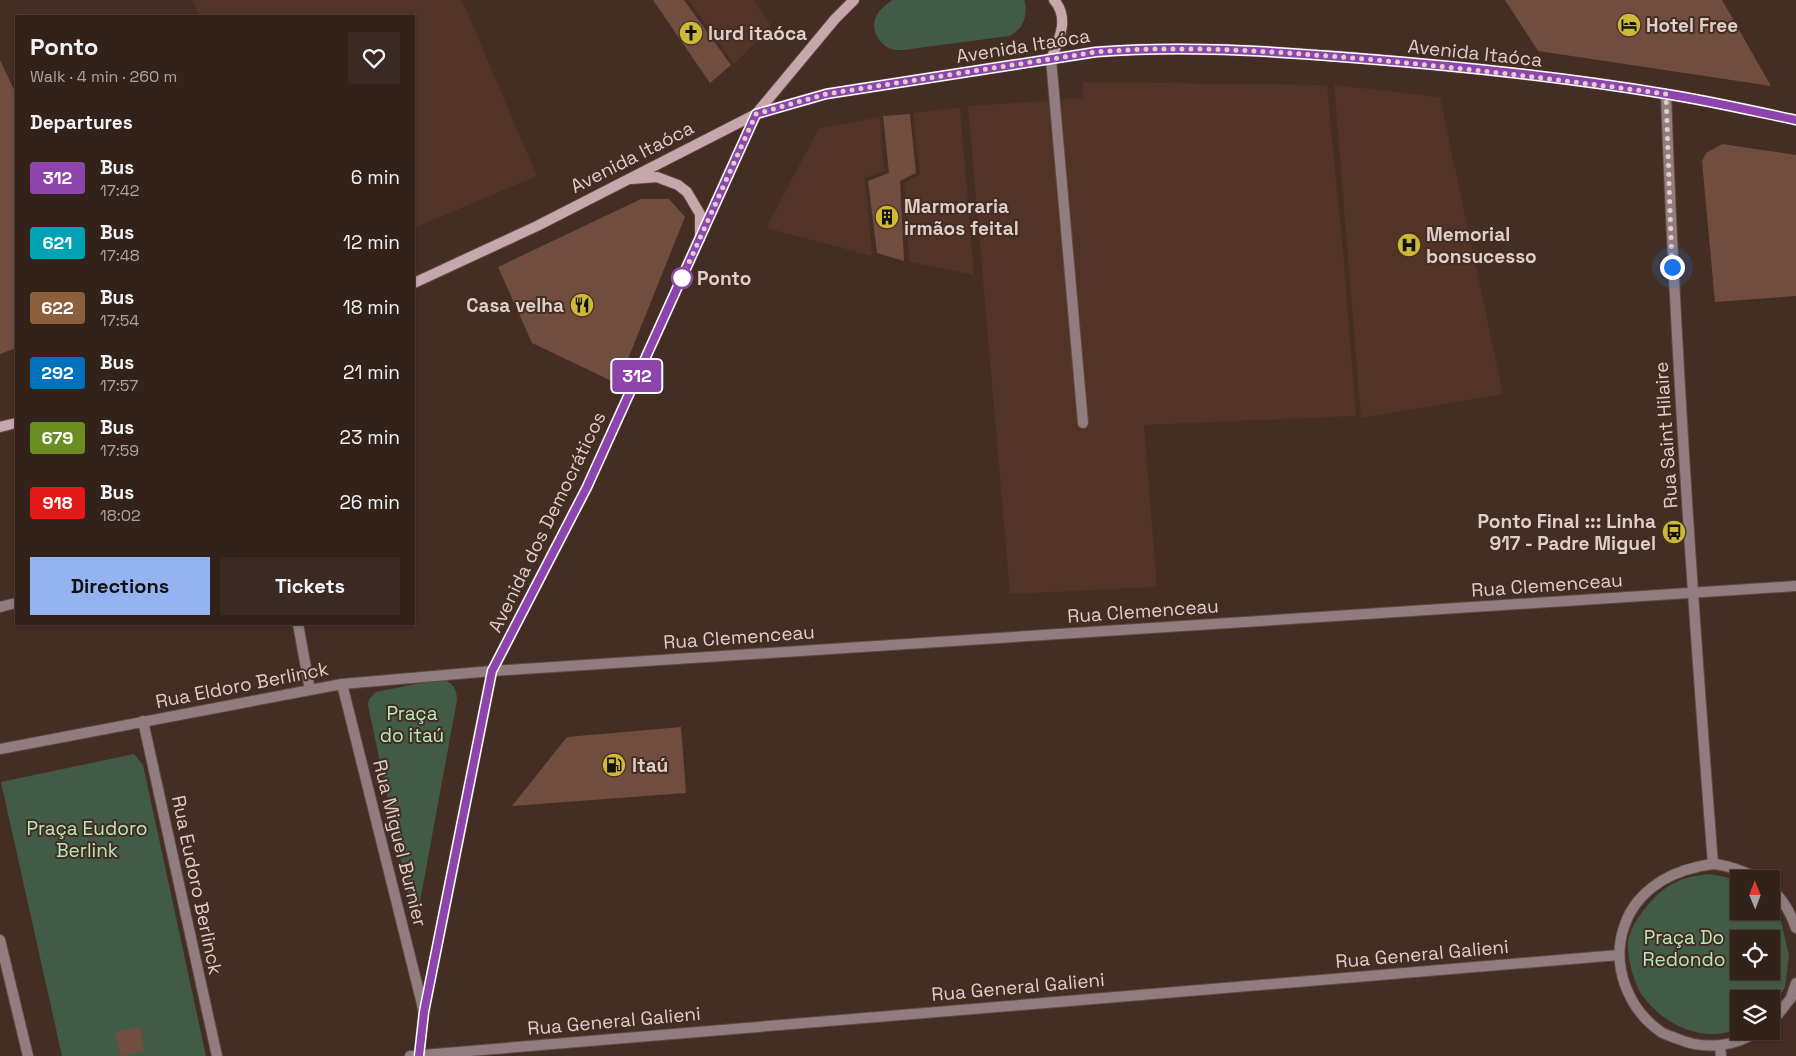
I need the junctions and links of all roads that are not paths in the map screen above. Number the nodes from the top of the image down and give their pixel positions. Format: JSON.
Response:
{"nodes":[{"id":1,"x":854,"y":0,"type":"edge"},
{"id":2,"x":1054,"y":0,"type":"edge"},
{"id":3,"x":1051,"y":59,"type":"junction"},
{"id":4,"x":1666,"y":94,"type":"junction"},
{"id":5,"x":756,"y":114,"type":"junction"},
{"id":6,"x":1796,"y":120,"type":"edge"},
{"id":7,"x":624,"y":181,"type":"junction"},
{"id":8,"x":700,"y":239,"type":"junction"},
{"id":9,"x":415,"y":283,"type":"edge"},
{"id":10,"x":1083,"y":423,"type":"dead end"},
{"id":11,"x":15,"y":424,"type":"edge"},
{"id":12,"x":0,"y":427,"type":"edge"},
{"id":13,"x":1796,"y":586,"type":"edge"},
{"id":14,"x":1694,"y":593,"type":"junction"},
{"id":15,"x":15,"y":604,"type":"edge"},
{"id":16,"x":0,"y":607,"type":"edge"},
{"id":17,"x":298,"y":625,"type":"edge"},
{"id":18,"x":492,"y":671,"type":"junction"},
{"id":19,"x":342,"y":684,"type":"junction"},
{"id":20,"x":310,"y":690,"type":"junction"},
{"id":21,"x":143,"y":721,"type":"junction"},
{"id":22,"x":0,"y":748,"type":"edge"},
{"id":23,"x":1713,"y":864,"type":"junction"},
{"id":24,"x":1738,"y":870,"type":"edge"},
{"id":25,"x":1780,"y":898,"type":"edge"},
{"id":26,"x":1796,"y":928,"type":"edge"},
{"id":27,"x":0,"y":940,"type":"edge"},
{"id":28,"x":1619,"y":955,"type":"junction"},
{"id":29,"x":1796,"y":983,"type":"edge"},
{"id":30,"x":1780,"y":1011,"type":"edge"},
{"id":31,"x":424,"y":1012,"type":"junction"},
{"id":32,"x":1745,"y":1040,"type":"edge"},
{"id":33,"x":1720,"y":1051,"type":"edge"},
{"id":34,"x":28,"y":1056,"type":"edge"},
{"id":35,"x":217,"y":1056,"type":"edge"},
{"id":36,"x":416,"y":1056,"type":"edge"}],
"edges":[{"from":1,"to":5,"type":"main road","name":"Avenida dos Democráticos"},
{"from":2,"to":3,"type":"main road"},
{"from":3,"to":4,"type":"main road","name":"Avenida Itaóca"},
{"from":3,"to":5,"type":"main road","name":"Avenida Itaóca"},
{"from":3,"to":10,"type":"street"},
{"from":4,"to":6,"type":"main road","name":"Avenida Itaóca"},
{"from":4,"to":14,"type":"street","name":"Rua Saint Hilaire"},
{"from":5,"to":7,"type":"main road","name":"Avenida Itaóca"},
{"from":5,"to":8,"type":"street","name":"Avenida dos Democráticos"},
{"from":7,"to":8,"type":"main road"},
{"from":7,"to":9,"type":"main road","name":"Avenida Itaóca"},
{"from":8,"to":18,"type":"street","name":"Avenida dos Democráticos"},
{"from":11,"to":12,"type":"main road"},
{"from":13,"to":14,"type":"street","name":"Rua Clemenceau"},
{"from":14,"to":18,"type":"street","name":"Rua Clemenceau"},
{"from":14,"to":23,"type":"street","name":"Rua Saint Hilaire"},
{"from":15,"to":16,"type":"street"},
{"from":17,"to":20,"type":"street"},
{"from":18,"to":19,"type":"street","name":"Rua Eldoro Berlinck"},
{"from":18,"to":31,"type":"street","name":"Avenida dos Democráticos"},
{"from":19,"to":20,"type":"street","name":"Rua Eldoro Berlinck"},
{"from":19,"to":31,"type":"street","name":"Rua Miguel Burnier"},
{"from":20,"to":21,"type":"street","name":"Rua Eldoro Berlinck"},
{"from":21,"to":22,"type":"street","name":"Rua Eldoro Berlinck"},
{"from":21,"to":35,"type":"street","name":"Rua Eudoro Berlinck"},
{"from":23,"to":24,"type":"street"},
{"from":23,"to":28,"type":"street"},
{"from":25,"to":26,"type":"street"},
{"from":27,"to":34,"type":"street"},
{"from":28,"to":33,"type":"street"},
{"from":28,"to":36,"type":"street","name":"Rua General Galieni"},
{"from":29,"to":30,"type":"street"},
{"from":31,"to":36,"type":"street","name":"Avenida dos Democráticos"},
{"from":32,"to":33,"type":"street"}]}
